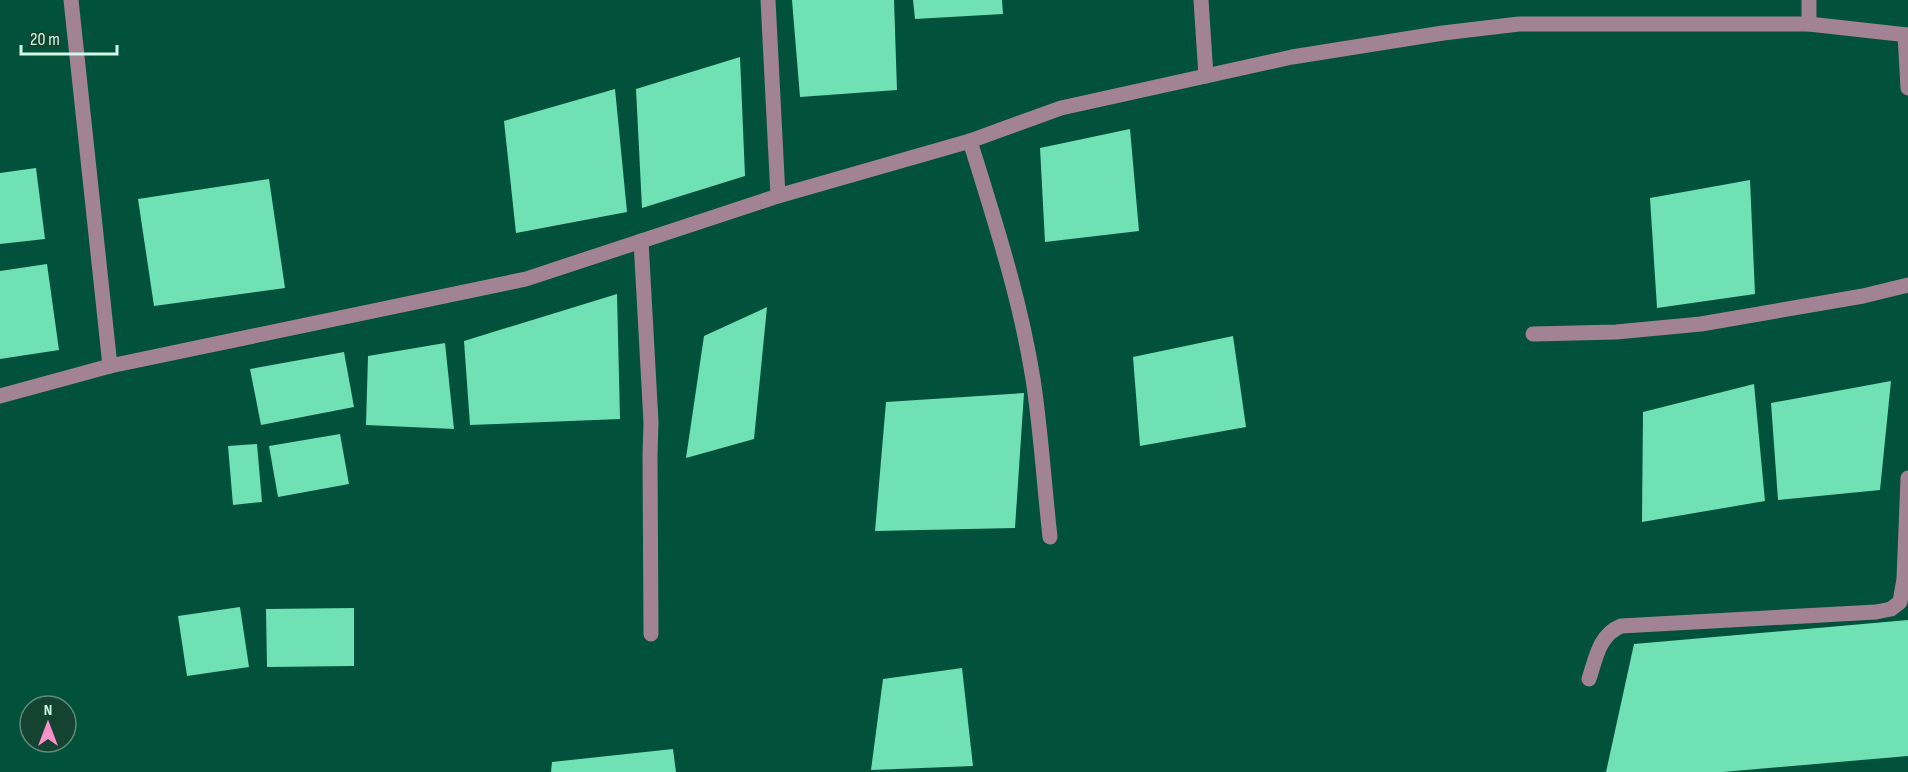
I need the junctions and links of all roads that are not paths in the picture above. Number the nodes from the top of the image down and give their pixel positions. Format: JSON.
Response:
{"nodes":[{"id":1,"x":71,"y":0,"type":"edge"},
{"id":2,"x":768,"y":0,"type":"edge"},
{"id":3,"x":1201,"y":0,"type":"edge"},
{"id":4,"x":1809,"y":0,"type":"edge"},
{"id":5,"x":1809,"y":24,"type":"junction"},
{"id":6,"x":1906,"y":35,"type":"edge"},
{"id":7,"x":1206,"y":76,"type":"junction"},
{"id":8,"x":1908,"y":88,"type":"edge"},
{"id":9,"x":970,"y":141,"type":"junction"},
{"id":10,"x":778,"y":196,"type":"junction"},
{"id":11,"x":641,"y":241,"type":"junction"},
{"id":12,"x":1908,"y":285,"type":"edge"},
{"id":13,"x":1533,"y":334,"type":"dead end"},
{"id":14,"x":110,"y":366,"type":"junction"},
{"id":15,"x":0,"y":396,"type":"edge"},
{"id":16,"x":1908,"y":478,"type":"edge"},
{"id":17,"x":1050,"y":537,"type":"dead end"},
{"id":18,"x":651,"y":634,"type":"dead end"},
{"id":19,"x":1589,"y":679,"type":"dead end"}],
"edges":[{"from":1,"to":14,"type":"street"},
{"from":2,"to":10,"type":"street"},
{"from":3,"to":7,"type":"street"},
{"from":4,"to":5,"type":"street"},
{"from":5,"to":6,"type":"street"},
{"from":5,"to":7,"type":"street"},
{"from":6,"to":8,"type":"street"},
{"from":7,"to":9,"type":"street"},
{"from":9,"to":10,"type":"street"},
{"from":9,"to":17,"type":"street"},
{"from":10,"to":11,"type":"street"},
{"from":11,"to":14,"type":"street"},
{"from":11,"to":18,"type":"street"},
{"from":12,"to":13,"type":"street"},
{"from":14,"to":15,"type":"street"},
{"from":16,"to":19,"type":"street"}]}
